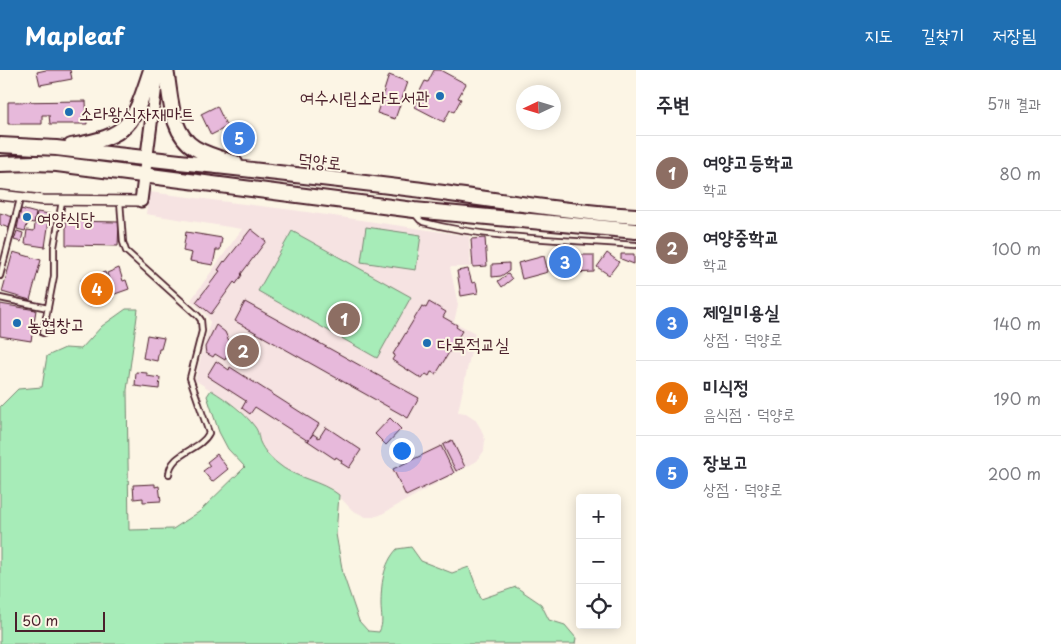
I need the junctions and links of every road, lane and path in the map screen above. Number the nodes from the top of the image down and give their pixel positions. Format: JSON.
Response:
{"nodes":[{"id":1,"x":151,"y":70,"type":"edge"},
{"id":2,"x":158,"y":70,"type":"edge"},
{"id":3,"x":166,"y":70,"type":"edge"},
{"id":4,"x":0,"y":145,"type":"edge"},
{"id":5,"x":56,"y":148,"type":"junction"},
{"id":6,"x":147,"y":159,"type":"junction"},
{"id":7,"x":0,"y":164,"type":"edge"},
{"id":8,"x":267,"y":173,"type":"junction"},
{"id":9,"x":145,"y":175,"type":"junction"},
{"id":10,"x":413,"y":189,"type":"junction"},
{"id":11,"x":0,"y":195,"type":"edge"},
{"id":12,"x":20,"y":199,"type":"junction"},
{"id":13,"x":120,"y":200,"type":"junction"},
{"id":14,"x":62,"y":201,"type":"junction"},
{"id":15,"x":141,"y":201,"type":"joint"},
{"id":16,"x":414,"y":210,"type":"junction"},
{"id":17,"x":636,"y":216,"type":"edge"},
{"id":18,"x":636,"y":231,"type":"edge"},
{"id":19,"x":636,"y":245,"type":"edge"},
{"id":20,"x":0,"y":276,"type":"edge"},
{"id":21,"x":0,"y":298,"type":"edge"},
{"id":22,"x":48,"y":308,"type":"junction"},
{"id":23,"x":43,"y":333,"type":"dead end"},
{"id":24,"x":169,"y":474,"type":"dead end"}],
"edges":[{"from":1,"to":5,"type":"main road"},
{"from":2,"to":6,"type":"street"},
{"from":3,"to":8,"type":"main road"},
{"from":4,"to":5,"type":"main road","name":"덕양로"},
{"from":5,"to":6,"type":"main road","name":"덕양로"},
{"from":6,"to":8,"type":"main road","name":"덕양로"},
{"from":6,"to":9,"type":"street"},
{"from":7,"to":9,"type":"main road"},
{"from":8,"to":10,"type":"main road","name":"덕양로"},
{"from":9,"to":15,"type":"street"},
{"from":9,"to":16,"type":"main road"},
{"from":10,"to":16,"type":"main road"},
{"from":10,"to":17,"type":"main road","name":"덕양로"},
{"from":11,"to":12,"type":"street"},
{"from":12,"to":14,"type":"street"},
{"from":12,"to":20,"type":"lane"},
{"from":13,"to":14,"type":"street"},
{"from":13,"to":15,"type":"street"},
{"from":13,"to":24,"type":"lane"},
{"from":14,"to":22,"type":"lane"},
{"from":16,"to":18,"type":"main road"},
{"from":16,"to":19,"type":"lane"},
{"from":21,"to":22,"type":"lane"},
{"from":22,"to":23,"type":"lane"}]}
